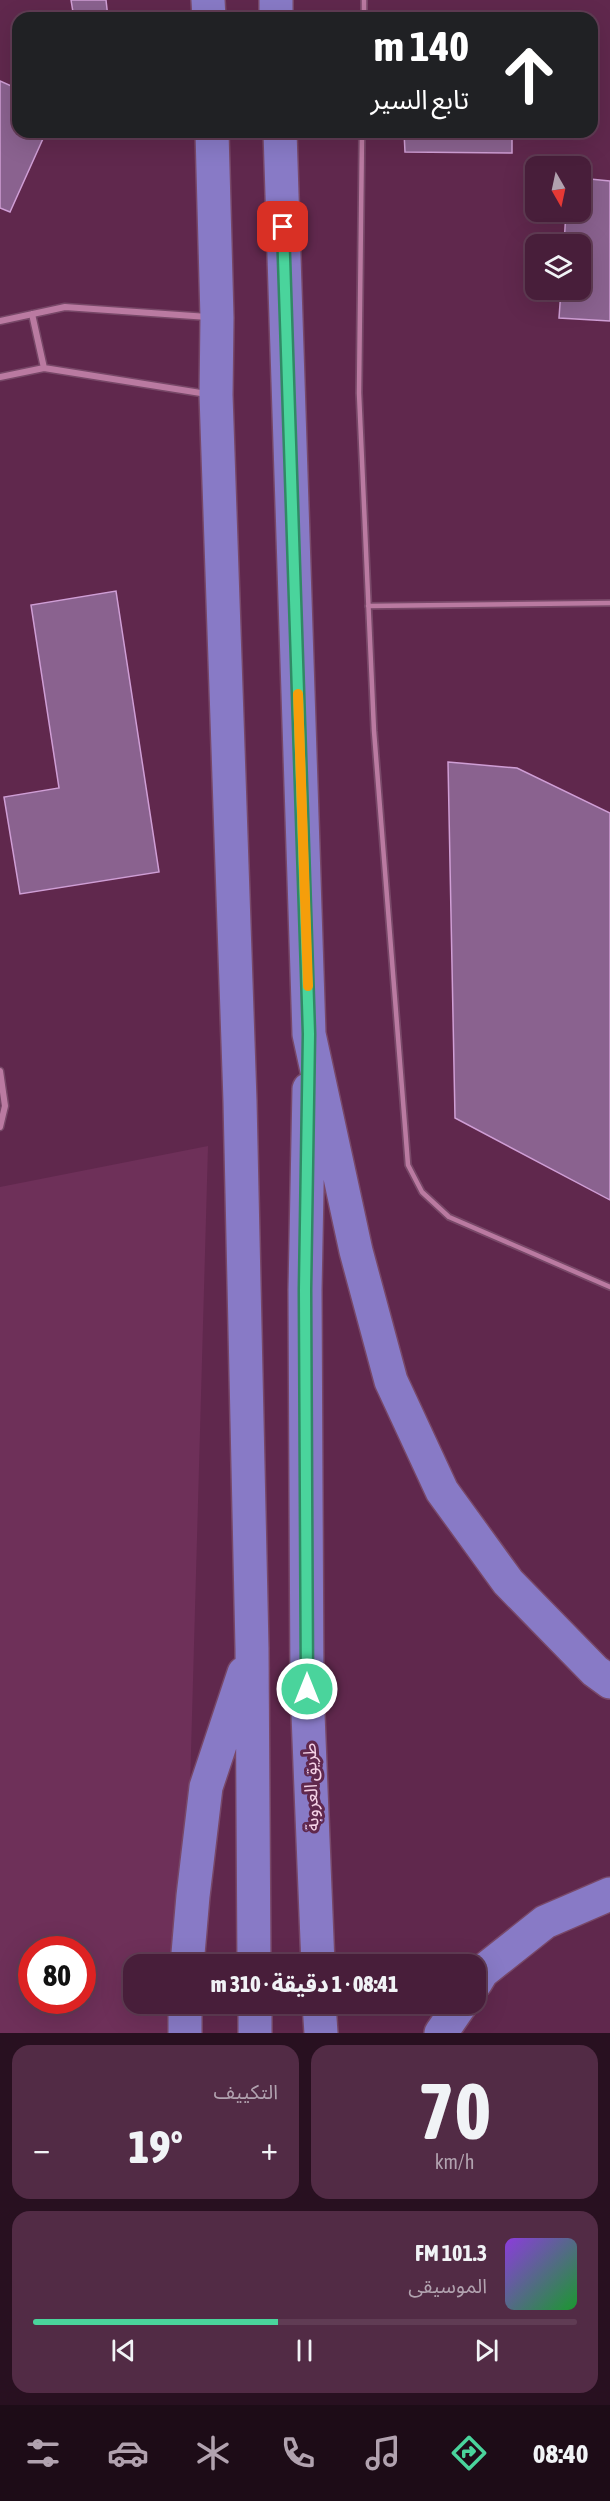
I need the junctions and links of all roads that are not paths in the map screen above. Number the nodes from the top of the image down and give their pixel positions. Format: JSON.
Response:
{"nodes":[{"id":1,"x":212,"y":138,"type":"edge"},
{"id":2,"x":280,"y":138,"type":"edge"},
{"id":3,"x":363,"y":138,"type":"edge"},
{"id":4,"x":32,"y":314,"type":"junction"},
{"id":5,"x":218,"y":318,"type":"junction"},
{"id":6,"x":0,"y":321,"type":"edge"},
{"id":7,"x":44,"y":368,"type":"junction"},
{"id":8,"x":0,"y":377,"type":"edge"},
{"id":9,"x":216,"y":395,"type":"junction"},
{"id":10,"x":610,"y":603,"type":"edge"},
{"id":11,"x":368,"y":606,"type":"junction"},
{"id":12,"x":309,"y":1034,"type":"junction"},
{"id":13,"x":0,"y":1071,"type":"edge"},
{"id":14,"x":0,"y":1127,"type":"edge"},
{"id":15,"x":610,"y":1287,"type":"edge"},
{"id":16,"x":252,"y":1648,"type":"junction"},
{"id":17,"x":610,"y":1682,"type":"edge"},
{"id":18,"x":610,"y":1894,"type":"edge"},
{"id":19,"x":188,"y":1954,"type":"edge"},
{"id":20,"x":254,"y":1954,"type":"edge"},
{"id":21,"x":318,"y":1954,"type":"edge"},
{"id":22,"x":486,"y":1969,"type":"edge"},
{"id":23,"x":185,"y":2014,"type":"edge"},
{"id":24,"x":255,"y":2014,"type":"edge"},
{"id":25,"x":320,"y":2014,"type":"edge"},
{"id":26,"x":454,"y":2014,"type":"edge"},
{"id":27,"x":185,"y":2033,"type":"edge"},
{"id":28,"x":255,"y":2033,"type":"edge"},
{"id":29,"x":321,"y":2033,"type":"edge"},
{"id":30,"x":441,"y":2033,"type":"edge"}],
"edges":[{"from":1,"to":5,"type":"highway"},
{"from":2,"to":12,"type":"highway"},
{"from":3,"to":11,"type":"lane"},
{"from":4,"to":5,"type":"street"},
{"from":4,"to":6,"type":"street"},
{"from":4,"to":7,"type":"street"},
{"from":5,"to":9,"type":"highway"},
{"from":7,"to":8,"type":"street"},
{"from":7,"to":9,"type":"street"},
{"from":9,"to":16,"type":"highway"},
{"from":10,"to":11,"type":"lane"},
{"from":11,"to":15,"type":"lane"},
{"from":12,"to":17,"type":"highway"},
{"from":12,"to":21,"type":"highway","name":"طريق العروبة"},
{"from":13,"to":14,"type":"street"},
{"from":16,"to":19,"type":"highway"},
{"from":16,"to":20,"type":"highway"},
{"from":18,"to":22,"type":"highway"},
{"from":23,"to":27,"type":"highway"},
{"from":24,"to":28,"type":"highway"},
{"from":25,"to":29,"type":"highway"},
{"from":26,"to":30,"type":"highway"}]}
